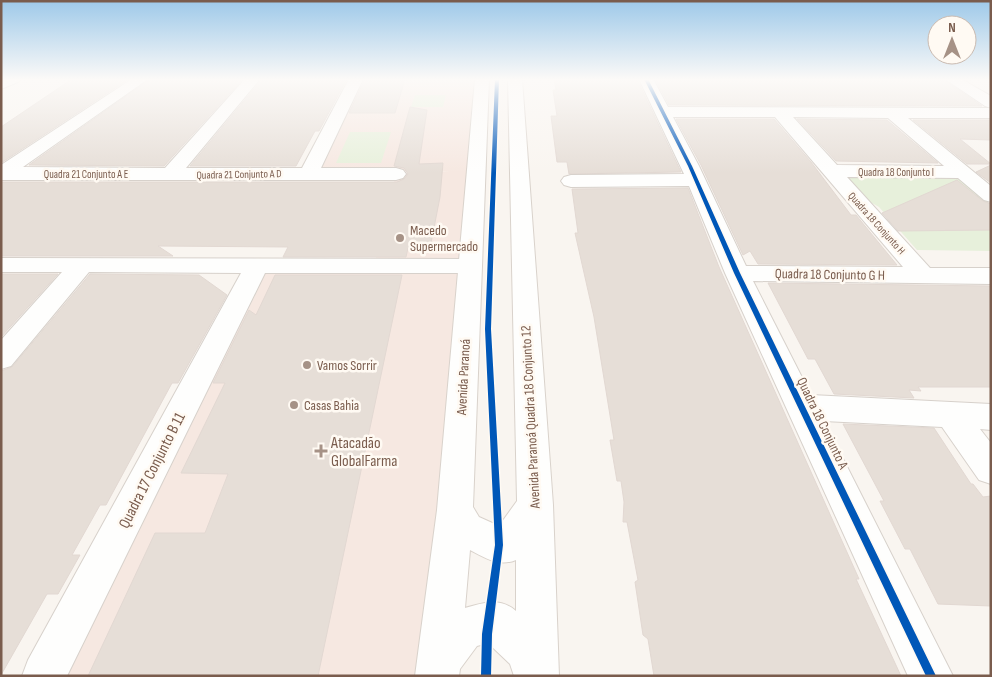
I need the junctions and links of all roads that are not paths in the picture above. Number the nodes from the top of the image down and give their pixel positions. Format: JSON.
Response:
{"nodes":[{"id":1,"x":93,"y":111,"type":"edge"},
{"id":2,"x":225,"y":111,"type":"edge"},
{"id":3,"x":340,"y":111,"type":"edge"},
{"id":4,"x":480,"y":111,"type":"edge"},
{"id":5,"x":517,"y":111,"type":"edge"},
{"id":6,"x":662,"y":112,"type":"joint"},
{"id":7,"x":780,"y":113,"type":"junction"},
{"id":8,"x":991,"y":113,"type":"edge"},
{"id":9,"x":894,"y":114,"type":"junction"},
{"id":10,"x":830,"y":171,"type":"junction"},
{"id":11,"x":962,"y":172,"type":"junction"},
{"id":12,"x":1,"y":173,"type":"edge"},
{"id":13,"x":309,"y":173,"type":"junction"},
{"id":14,"x":569,"y":173,"type":"dead end"},
{"id":15,"x":692,"y":173,"type":"junction"},
{"id":16,"x":170,"y":174,"type":"junction"},
{"id":17,"x":396,"y":174,"type":"dead end"},
{"id":18,"x":991,"y":196,"type":"edge"},
{"id":19,"x":257,"y":264,"type":"junction"},
{"id":20,"x":1,"y":265,"type":"edge"},
{"id":21,"x":82,"y":265,"type":"junction"},
{"id":22,"x":470,"y":266,"type":"junction"},
{"id":23,"x":737,"y":273,"type":"junction"},
{"id":24,"x":923,"y":275,"type":"junction"},
{"id":25,"x":991,"y":276,"type":"edge"},
{"id":26,"x":1,"y":359,"type":"edge"},
{"id":27,"x":801,"y":407,"type":"junction"},
{"id":28,"x":952,"y":416,"type":"junction"},
{"id":29,"x":991,"y":417,"type":"edge"},
{"id":30,"x":991,"y":469,"type":"edge"},
{"id":31,"x":535,"y":505,"type":"junction"},
{"id":32,"x":455,"y":510,"type":"junction"},
{"id":33,"x":437,"y":669,"type":"edge"},
{"id":34,"x":44,"y":676,"type":"edge"},
{"id":35,"x":536,"y":676,"type":"edge"},
{"id":36,"x":931,"y":676,"type":"edge"}],
"edges":[{"from":1,"to":12,"type":"street"},
{"from":2,"to":16,"type":"street"},
{"from":3,"to":13,"type":"street"},
{"from":4,"to":22,"type":"street","name":"Avenida Paranoá"},
{"from":5,"to":31,"type":"street","name":"Avenida Paranoá Quadra 18 Conjunto 12"},
{"from":6,"to":7,"type":"street"},
{"from":6,"to":15,"type":"street","name":"Quadra 18 Conjunto A"},
{"from":7,"to":9,"type":"street"},
{"from":7,"to":10,"type":"street","name":"Quadra 18 Conjunto H"},
{"from":8,"to":9,"type":"street"},
{"from":9,"to":11,"type":"street"},
{"from":10,"to":11,"type":"street","name":"Quadra 18 Conjunto I"},
{"from":10,"to":24,"type":"street","name":"Quadra 18 Conjunto H"},
{"from":11,"to":18,"type":"street"},
{"from":12,"to":16,"type":"street","name":"Quadra 21 Conjunto A E"},
{"from":13,"to":16,"type":"street","name":"Quadra 21 Conjunto A D"},
{"from":13,"to":17,"type":"street","name":"Quadra 21 Conjunto A D"},
{"from":14,"to":15,"type":"street"},
{"from":15,"to":23,"type":"street","name":"Quadra 18 Conjunto A"},
{"from":19,"to":21,"type":"street"},
{"from":19,"to":22,"type":"street"},
{"from":19,"to":34,"type":"street","name":"Quadra 17 Conjunto B 11"},
{"from":20,"to":21,"type":"street"},
{"from":21,"to":26,"type":"street"},
{"from":22,"to":32,"type":"street","name":"Avenida Paranoá"},
{"from":23,"to":24,"type":"street","name":"Quadra 18 Conjunto G H"},
{"from":23,"to":27,"type":"street","name":"Quadra 18 Conjunto A"},
{"from":24,"to":25,"type":"street","name":"Quadra 18 Conjunto G H"},
{"from":27,"to":28,"type":"street"},
{"from":27,"to":36,"type":"street","name":"Quadra 18 Conjunto A"},
{"from":28,"to":29,"type":"street"},
{"from":28,"to":30,"type":"street"},
{"from":31,"to":32,"type":"street"},
{"from":31,"to":35,"type":"street","name":"Avenida Paranoá Quadra 18 Conjunto 12"},
{"from":32,"to":33,"type":"street","name":"Avenida Paranoá"},
{"from":33,"to":35,"type":"street"}]}
